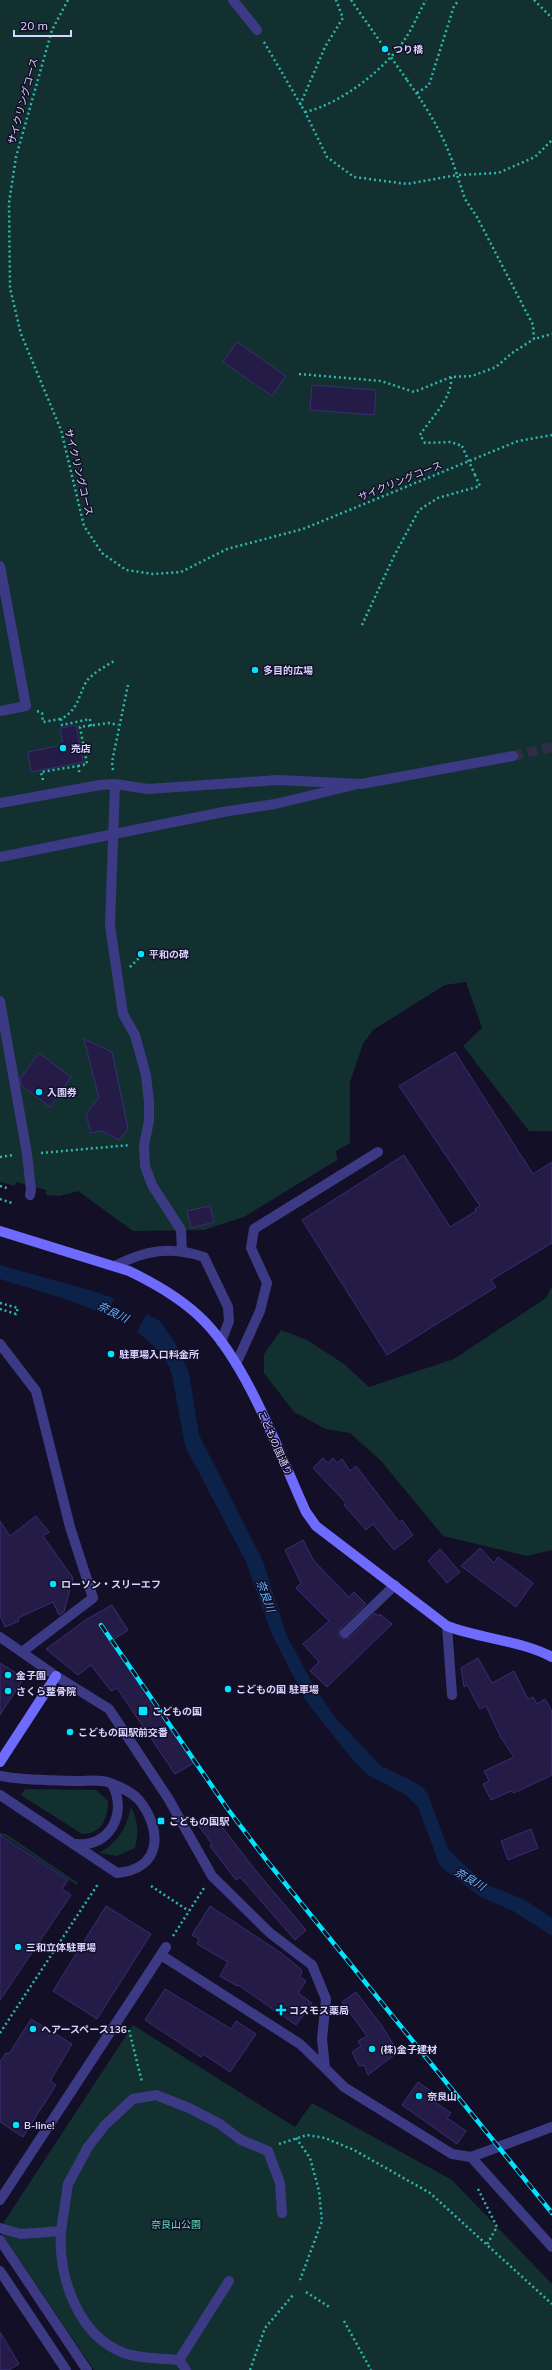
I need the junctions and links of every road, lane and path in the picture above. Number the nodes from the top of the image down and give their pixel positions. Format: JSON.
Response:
{"nodes":[{"id":1,"x":68,"y":0,"type":"edge"},
{"id":2,"x":233,"y":0,"type":"edge"},
{"id":3,"x":336,"y":0,"type":"edge"},
{"id":4,"x":351,"y":0,"type":"edge"},
{"id":5,"x":426,"y":0,"type":"edge"},
{"id":6,"x":459,"y":0,"type":"edge"},
{"id":7,"x":534,"y":0,"type":"edge"},
{"id":8,"x":552,"y":18,"type":"edge"},
{"id":9,"x":257,"y":30,"type":"joint"},
{"id":10,"x":417,"y":93,"type":"junction"},
{"id":11,"x":300,"y":105,"type":"junction"},
{"id":12,"x":305,"y":112,"type":"junction"},
{"id":13,"x":552,"y":140,"type":"edge"},
{"id":14,"x":457,"y":175,"type":"junction"},
{"id":15,"x":552,"y":334,"type":"edge"},
{"id":16,"x":534,"y":339,"type":"junction"},
{"id":17,"x":299,"y":374,"type":"dead end"},
{"id":18,"x":451,"y":377,"type":"junction"},
{"id":19,"x":552,"y":435,"type":"edge"},
{"id":20,"x":0,"y":566,"type":"edge"},
{"id":21,"x":362,"y":625,"type":"dead end"},
{"id":22,"x":114,"y":661,"type":"dead end"},
{"id":23,"x":128,"y":685,"type":"dead end"},
{"id":24,"x":0,"y":711,"type":"edge"},
{"id":25,"x":42,"y":713,"type":"dead end"},
{"id":26,"x":60,"y":719,"type":"junction"},
{"id":27,"x":118,"y":725,"type":"junction"},
{"id":28,"x":91,"y":726,"type":"junction"},
{"id":29,"x":513,"y":756,"type":"tunnel mouth"},
{"id":30,"x":78,"y":766,"type":"junction"},
{"id":31,"x":115,"y":784,"type":"junction"},
{"id":32,"x":361,"y":784,"type":"junction"},
{"id":33,"x":82,"y":787,"type":"junction"},
{"id":34,"x":47,"y":794,"type":"junction"},
{"id":35,"x":0,"y":803,"type":"edge"},
{"id":36,"x":0,"y":857,"type":"edge"},
{"id":37,"x":0,"y":1002,"type":"edge"},
{"id":38,"x":144,"y":1145,"type":"junction"},
{"id":39,"x":378,"y":1152,"type":"dead end"},
{"id":40,"x":27,"y":1154,"type":"junction"},
{"id":41,"x":0,"y":1157,"type":"edge"},
{"id":42,"x":0,"y":1186,"type":"edge"},
{"id":43,"x":7,"y":1188,"type":"dead end"},
{"id":44,"x":30,"y":1194,"type":"dead end"},
{"id":45,"x":0,"y":1199,"type":"edge"},
{"id":46,"x":12,"y":1203,"type":"dead end"},
{"id":47,"x":0,"y":1231,"type":"edge"},
{"id":48,"x":182,"y":1252,"type":"junction"},
{"id":49,"x":115,"y":1266,"type":"junction"},
{"id":50,"x":0,"y":1302,"type":"edge"},
{"id":51,"x":0,"y":1309,"type":"edge"},
{"id":52,"x":221,"y":1342,"type":"junction"},
{"id":53,"x":0,"y":1344,"type":"edge"},
{"id":54,"x":236,"y":1364,"type":"junction"},
{"id":55,"x":395,"y":1586,"type":"junction"},
{"id":56,"x":447,"y":1626,"type":"junction"},
{"id":57,"x":345,"y":1633,"type":"dead end"},
{"id":58,"x":0,"y":1637,"type":"edge"},
{"id":59,"x":22,"y":1652,"type":"junction"},
{"id":60,"x":552,"y":1656,"type":"edge"},
{"id":61,"x":56,"y":1676,"type":"junction"},
{"id":62,"x":452,"y":1695,"type":"dead end"},
{"id":63,"x":0,"y":1762,"type":"edge"},
{"id":64,"x":0,"y":1776,"type":"edge"},
{"id":65,"x":112,"y":1784,"type":"junction"},
{"id":66,"x":0,"y":1795,"type":"edge"},
{"id":67,"x":76,"y":1844,"type":"junction"},
{"id":68,"x":212,"y":1876,"type":"junction"},
{"id":69,"x":98,"y":1884,"type":"dead end"},
{"id":70,"x":151,"y":1886,"type":"dead end"},
{"id":71,"x":189,"y":1911,"type":"junction"},
{"id":72,"x":164,"y":1951,"type":"junction"},
{"id":73,"x":128,"y":2026,"type":"dead end"},
{"id":74,"x":0,"y":2033,"type":"edge"},
{"id":75,"x":325,"y":2068,"type":"junction"},
{"id":76,"x":142,"y":2082,"type":"dead end"},
{"id":77,"x":552,"y":2127,"type":"edge"},
{"id":78,"x":296,"y":2138,"type":"junction"},
{"id":79,"x":268,"y":2151,"type":"junction"},
{"id":80,"x":471,"y":2157,"type":"junction"},
{"id":81,"x":476,"y":2184,"type":"dead end"},
{"id":82,"x":0,"y":2200,"type":"edge"},
{"id":83,"x":282,"y":2213,"type":"dead end"},
{"id":84,"x":0,"y":2228,"type":"edge"},
{"id":85,"x":61,"y":2231,"type":"junction"},
{"id":86,"x":0,"y":2240,"type":"edge"},
{"id":87,"x":486,"y":2246,"type":"junction"},
{"id":88,"x":552,"y":2247,"type":"edge"},
{"id":89,"x":0,"y":2271,"type":"edge"},
{"id":90,"x":300,"y":2280,"type":"dead end"},
{"id":91,"x":229,"y":2281,"type":"dead end"},
{"id":92,"x":306,"y":2292,"type":"dead end"},
{"id":93,"x":293,"y":2295,"type":"dead end"},
{"id":94,"x":552,"y":2304,"type":"edge"},
{"id":95,"x":331,"y":2308,"type":"dead end"},
{"id":96,"x":344,"y":2321,"type":"dead end"},
{"id":97,"x":179,"y":2360,"type":"junction"},
{"id":98,"x":66,"y":2370,"type":"edge"},
{"id":99,"x":87,"y":2370,"type":"edge"},
{"id":100,"x":186,"y":2370,"type":"edge"},
{"id":101,"x":250,"y":2370,"type":"edge"},
{"id":102,"x":371,"y":2370,"type":"edge"}],
"edges":[{"from":1,"to":19,"type":"path","name":"サイクリングコース"},
{"from":2,"to":9,"type":"street"},
{"from":3,"to":11,"type":"path"},
{"from":4,"to":10,"type":"path","bridge":true},
{"from":5,"to":12,"type":"path"},
{"from":6,"to":10,"type":"path"},
{"from":7,"to":8,"type":"path"},
{"from":9,"to":11,"type":"path"},
{"from":10,"to":14,"type":"path"},
{"from":11,"to":12,"type":"path"},
{"from":12,"to":14,"type":"path"},
{"from":13,"to":14,"type":"path"},
{"from":14,"to":16,"type":"path"},
{"from":15,"to":16,"type":"path"},
{"from":16,"to":18,"type":"path"},
{"from":17,"to":18,"type":"path"},
{"from":18,"to":21,"type":"path","bridge":true},
{"from":20,"to":24,"type":"street"},
{"from":22,"to":26,"type":"path"},
{"from":23,"to":27,"type":"path"},
{"from":25,"to":26,"type":"path"},
{"from":26,"to":28,"type":"path"},
{"from":27,"to":28,"type":"path"},
{"from":27,"to":31,"type":"path"},
{"from":28,"to":30,"type":"path"},
{"from":29,"to":32,"type":"street"},
{"from":30,"to":33,"type":"path"},
{"from":30,"to":34,"type":"path"},
{"from":31,"to":32,"type":"street"},
{"from":31,"to":33,"type":"street"},
{"from":31,"to":38,"type":"street"},
{"from":32,"to":36,"type":"street","bridge":true},
{"from":33,"to":34,"type":"street"},
{"from":34,"to":35,"type":"street"},
{"from":37,"to":40,"type":"street"},
{"from":38,"to":40,"type":"path"},
{"from":38,"to":48,"type":"street"},
{"from":39,"to":54,"type":"street"},
{"from":40,"to":41,"type":"path"},
{"from":40,"to":44,"type":"street"},
{"from":42,"to":43,"type":"path"},
{"from":45,"to":46,"type":"path"},
{"from":47,"to":49,"type":"main road","name":"こどもの国通り"},
{"from":48,"to":49,"type":"street"},
{"from":48,"to":52,"type":"street"},
{"from":49,"to":52,"type":"main road","name":"こどもの国通り"},
{"from":50,"to":51,"type":"path"},
{"from":52,"to":54,"type":"main road","name":"こどもの国通り"},
{"from":53,"to":59,"type":"street"},
{"from":54,"to":55,"type":"main road","name":"こどもの国通り"},
{"from":55,"to":56,"type":"main road","name":"こどもの国通り"},
{"from":55,"to":57,"type":"street"},
{"from":56,"to":60,"type":"main road","name":"こどもの国通り"},
{"from":56,"to":62,"type":"street"},
{"from":58,"to":59,"type":"street"},
{"from":59,"to":61,"type":"street"},
{"from":61,"to":63,"type":"main road"},
{"from":61,"to":68,"type":"street"},
{"from":64,"to":65,"type":"street"},
{"from":65,"to":67,"type":"street"},
{"from":65,"to":67,"type":"street"},
{"from":66,"to":67,"type":"street"},
{"from":68,"to":71,"type":"path"},
{"from":68,"to":75,"type":"street"},
{"from":69,"to":74,"type":"path"},
{"from":70,"to":71,"type":"path"},
{"from":71,"to":72,"type":"path"},
{"from":72,"to":75,"type":"street"},
{"from":72,"to":82,"type":"street"},
{"from":73,"to":76,"type":"path"},
{"from":75,"to":80,"type":"street"},
{"from":77,"to":80,"type":"street"},
{"from":78,"to":79,"type":"path"},
{"from":78,"to":87,"type":"path"},
{"from":78,"to":90,"type":"path"},
{"from":79,"to":83,"type":"street"},
{"from":79,"to":85,"type":"street"},
{"from":80,"to":88,"type":"street"},
{"from":81,"to":87,"type":"path"},
{"from":84,"to":85,"type":"street"},
{"from":85,"to":97,"type":"street"},
{"from":86,"to":99,"type":"street"},
{"from":87,"to":94,"type":"path"},
{"from":89,"to":98,"type":"street"},
{"from":91,"to":97,"type":"street"},
{"from":92,"to":95,"type":"path"},
{"from":93,"to":101,"type":"path"},
{"from":96,"to":102,"type":"path"},
{"from":97,"to":100,"type":"street"}]}
